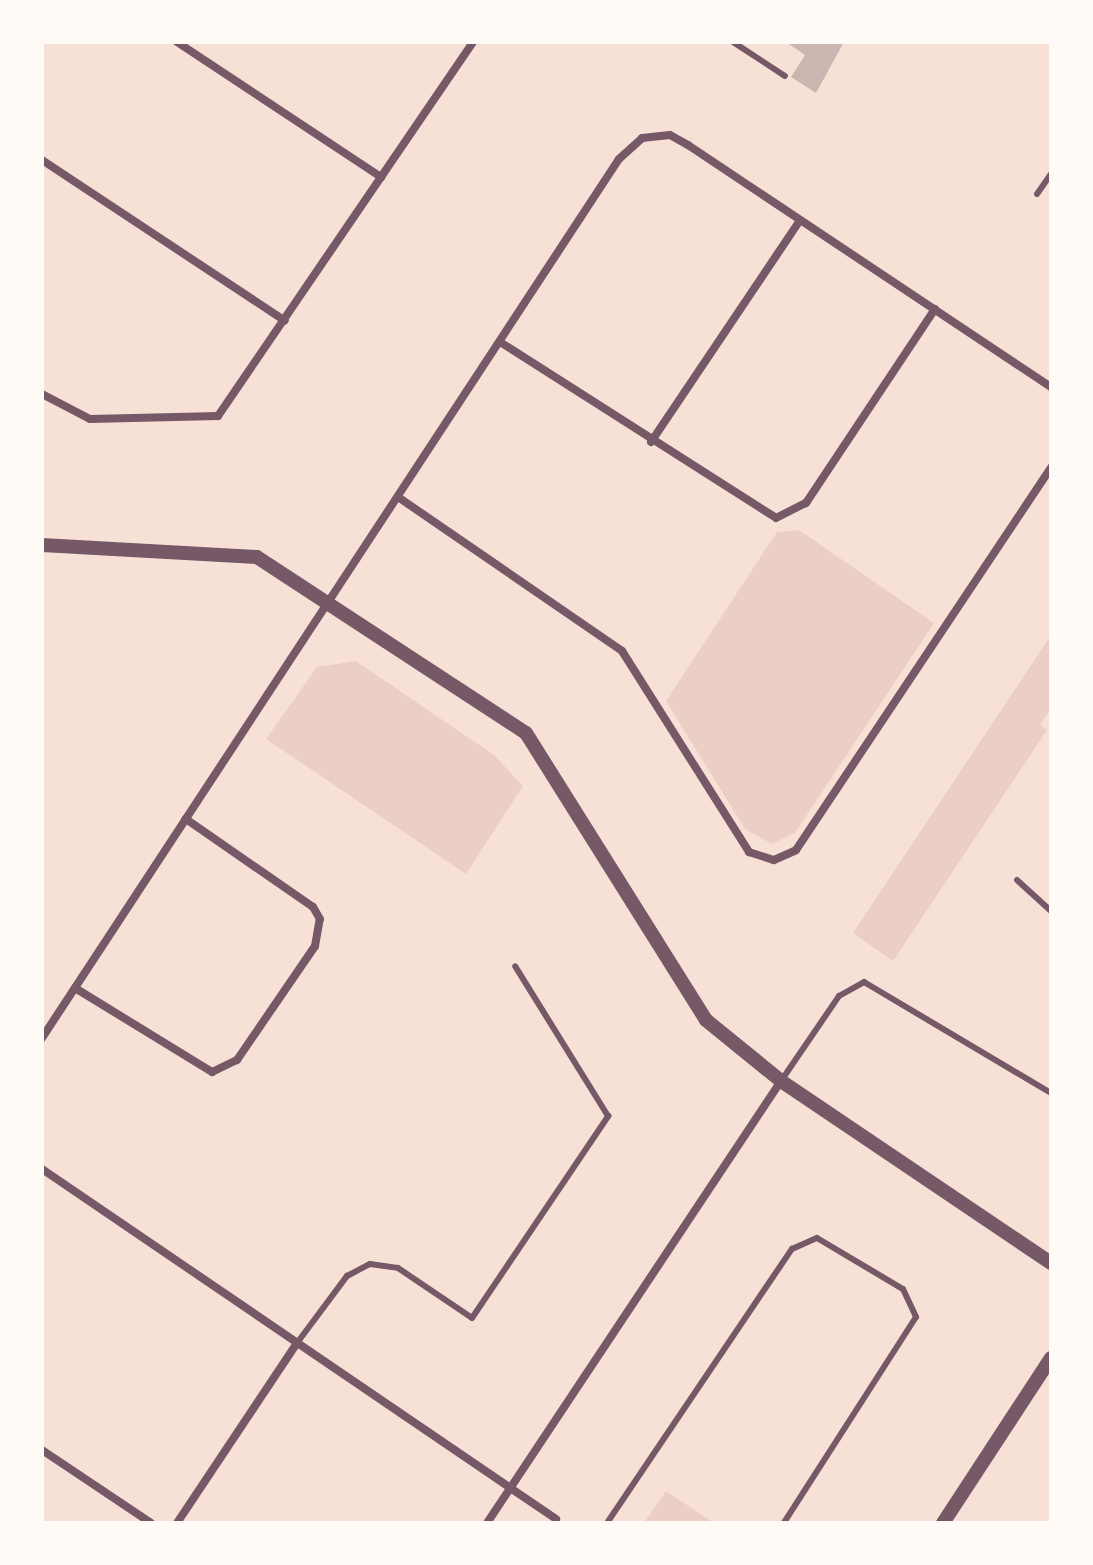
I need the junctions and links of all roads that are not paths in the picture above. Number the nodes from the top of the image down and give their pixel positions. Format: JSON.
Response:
{"nodes":[{"id":1,"x":177,"y":42,"type":"edge"},
{"id":2,"x":473,"y":42,"type":"edge"},
{"id":3,"x":733,"y":42,"type":"edge"},
{"id":4,"x":785,"y":76,"type":"dead end"},
{"id":5,"x":42,"y":160,"type":"edge"},
{"id":6,"x":1051,"y":174,"type":"edge"},
{"id":7,"x":381,"y":177,"type":"junction"},
{"id":8,"x":1037,"y":194,"type":"dead end"},
{"id":9,"x":800,"y":220,"type":"junction"},
{"id":10,"x":935,"y":309,"type":"junction"},
{"id":11,"x":285,"y":321,"type":"junction"},
{"id":12,"x":500,"y":342,"type":"junction"},
{"id":13,"x":1051,"y":387,"type":"edge"},
{"id":14,"x":42,"y":394,"type":"edge"},
{"id":15,"x":651,"y":442,"type":"junction"},
{"id":16,"x":1051,"y":467,"type":"edge"},
{"id":17,"x":398,"y":497,"type":"junction"},
{"id":18,"x":42,"y":545,"type":"edge"},
{"id":19,"x":328,"y":602,"type":"junction"},
{"id":20,"x":186,"y":819,"type":"junction"},
{"id":21,"x":1017,"y":880,"type":"dead end"},
{"id":22,"x":1051,"y":911,"type":"edge"},
{"id":23,"x":515,"y":966,"type":"dead end"},
{"id":24,"x":75,"y":988,"type":"junction"},
{"id":25,"x":42,"y":1038,"type":"edge"},
{"id":26,"x":781,"y":1081,"type":"junction"},
{"id":27,"x":1051,"y":1093,"type":"edge"},
{"id":28,"x":42,"y":1169,"type":"edge"},
{"id":29,"x":1051,"y":1263,"type":"edge"},
{"id":30,"x":297,"y":1343,"type":"junction"},
{"id":31,"x":1051,"y":1358,"type":"edge"},
{"id":32,"x":42,"y":1450,"type":"edge"},
{"id":33,"x":511,"y":1488,"type":"junction"},
{"id":34,"x":560,"y":1521,"type":"edge"},
{"id":35,"x":151,"y":1523,"type":"edge"},
{"id":36,"x":177,"y":1523,"type":"edge"},
{"id":37,"x":487,"y":1523,"type":"edge"},
{"id":38,"x":607,"y":1523,"type":"edge"},
{"id":39,"x":784,"y":1523,"type":"edge"},
{"id":40,"x":943,"y":1523,"type":"edge"}],
"edges":[{"from":1,"to":7,"type":"street"},
{"from":2,"to":7,"type":"street"},
{"from":3,"to":4,"type":"lane"},
{"from":5,"to":11,"type":"street"},
{"from":6,"to":8,"type":"lane"},
{"from":7,"to":11,"type":"street"},
{"from":9,"to":10,"type":"street"},
{"from":9,"to":12,"type":"street"},
{"from":9,"to":15,"type":"street"},
{"from":10,"to":13,"type":"street"},
{"from":10,"to":15,"type":"street"},
{"from":11,"to":14,"type":"street"},
{"from":12,"to":15,"type":"street"},
{"from":12,"to":17,"type":"street"},
{"from":16,"to":17,"type":"street"},
{"from":17,"to":19,"type":"street"},
{"from":18,"to":19,"type":"street"},
{"from":19,"to":20,"type":"street"},
{"from":19,"to":26,"type":"street"},
{"from":20,"to":24,"type":"street"},
{"from":20,"to":24,"type":"street"},
{"from":21,"to":22,"type":"lane"},
{"from":23,"to":30,"type":"lane"},
{"from":24,"to":25,"type":"street"},
{"from":26,"to":27,"type":"lane"},
{"from":26,"to":29,"type":"street"},
{"from":26,"to":33,"type":"street"},
{"from":28,"to":30,"type":"street"},
{"from":30,"to":33,"type":"street"},
{"from":30,"to":36,"type":"street"},
{"from":31,"to":40,"type":"street"},
{"from":32,"to":35,"type":"street"},
{"from":33,"to":34,"type":"street"},
{"from":33,"to":37,"type":"street"},
{"from":38,"to":39,"type":"lane"}]}
